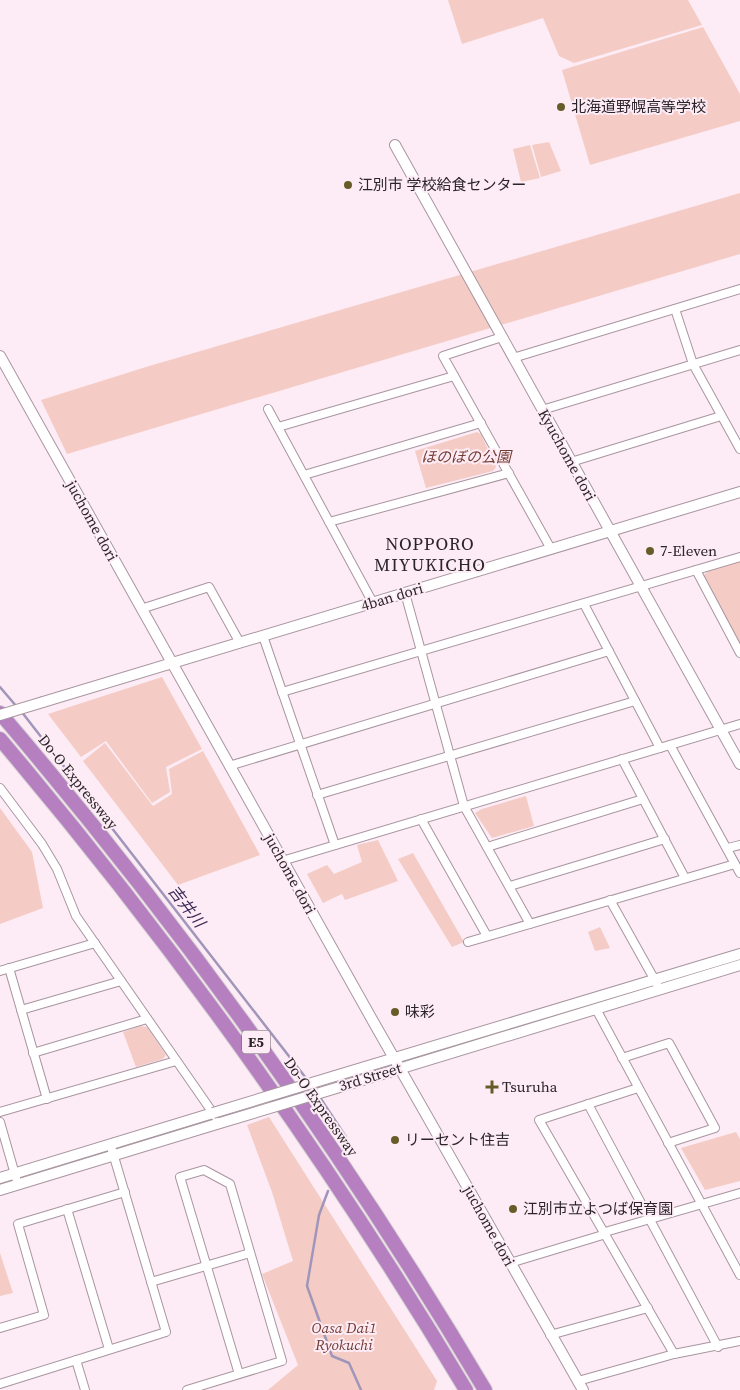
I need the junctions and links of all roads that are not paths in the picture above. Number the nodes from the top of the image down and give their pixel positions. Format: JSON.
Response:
{"nodes":[{"id":1,"x":395,"y":145,"type":"dead end"},
{"id":2,"x":740,"y":289,"type":"edge"},
{"id":3,"x":675,"y":309,"type":"junction"},
{"id":4,"x":502,"y":337,"type":"junction"},
{"id":5,"x":740,"y":350,"type":"edge"},
{"id":6,"x":0,"y":356,"type":"edge"},
{"id":7,"x":513,"y":358,"type":"junction"},
{"id":8,"x":693,"y":364,"type":"junction"},
{"id":9,"x":454,"y":376,"type":"junction"},
{"id":10,"x":268,"y":409,"type":"dead end"},
{"id":11,"x":542,"y":410,"type":"junction"},
{"id":12,"x":722,"y":416,"type":"junction"},
{"id":13,"x":480,"y":422,"type":"junction"},
{"id":14,"x":278,"y":427,"type":"junction"},
{"id":15,"x":740,"y":449,"type":"edge"},
{"id":16,"x":571,"y":462,"type":"junction"},
{"id":17,"x":509,"y":472,"type":"junction"},
{"id":18,"x":304,"y":475,"type":"junction"},
{"id":19,"x":740,"y":492,"type":"edge"},
{"id":20,"x":329,"y":522,"type":"junction"},
{"id":21,"x":609,"y":531,"type":"junction"},
{"id":22,"x":552,"y":549,"type":"junction"},
{"id":23,"x":740,"y":557,"type":"edge"},
{"id":24,"x":696,"y":570,"type":"junction"},
{"id":25,"x":640,"y":587,"type":"junction"},
{"id":26,"x":405,"y":593,"type":"junction"},
{"id":27,"x":373,"y":603,"type":"junction"},
{"id":28,"x":584,"y":604,"type":"junction"},
{"id":29,"x":141,"y":609,"type":"junction"},
{"id":30,"x":263,"y":636,"type":"junction"},
{"id":31,"x":240,"y":643,"type":"junction"},
{"id":32,"x":421,"y":651,"type":"junction"},
{"id":33,"x":609,"y":651,"type":"junction"},
{"id":34,"x":740,"y":653,"type":"edge"},
{"id":35,"x":171,"y":663,"type":"junction"},
{"id":36,"x":282,"y":692,"type":"junction"},
{"id":37,"x":635,"y":701,"type":"junction"},
{"id":38,"x":436,"y":703,"type":"junction"},
{"id":39,"x":0,"y":714,"type":"edge"},
{"id":40,"x":740,"y":724,"type":"edge"},
{"id":41,"x":720,"y":730,"type":"junction"},
{"id":42,"x":0,"y":739,"type":"edge"},
{"id":43,"x":300,"y":744,"type":"junction"},
{"id":44,"x":670,"y":745,"type":"junction"},
{"id":45,"x":660,"y":748,"type":"junction"},
{"id":46,"x":450,"y":755,"type":"junction"},
{"id":47,"x":622,"y":759,"type":"junction"},
{"id":48,"x":740,"y":764,"type":"edge"},
{"id":49,"x":229,"y":766,"type":"junction"},
{"id":50,"x":0,"y":788,"type":"edge"},
{"id":51,"x":318,"y":795,"type":"junction"},
{"id":52,"x":643,"y":799,"type":"junction"},
{"id":53,"x":464,"y":806,"type":"junction"},
{"id":54,"x":421,"y":819,"type":"junction"},
{"id":55,"x":665,"y":839,"type":"junction"},
{"id":56,"x":335,"y":845,"type":"junction"},
{"id":57,"x":740,"y":845,"type":"edge"},
{"id":58,"x":487,"y":847,"type":"junction"},
{"id":59,"x":728,"y":848,"type":"junction"},
{"id":60,"x":282,"y":861,"type":"junction"},
{"id":61,"x":735,"y":864,"type":"junction"},
{"id":62,"x":740,"y":873,"type":"edge"},
{"id":63,"x":685,"y":878,"type":"junction"},
{"id":64,"x":510,"y":886,"type":"junction"},
{"id":65,"x":610,"y":900,"type":"junction"},
{"id":66,"x":530,"y":924,"type":"junction"},
{"id":67,"x":487,"y":936,"type":"junction"},
{"id":68,"x":468,"y":942,"type":"dead end"},
{"id":69,"x":95,"y":943,"type":"junction"},
{"id":70,"x":740,"y":954,"type":"edge"},
{"id":71,"x":740,"y":965,"type":"edge"},
{"id":72,"x":8,"y":968,"type":"junction"},
{"id":73,"x":0,"y":970,"type":"edge"},
{"id":74,"x":121,"y":981,"type":"junction"},
{"id":75,"x":658,"y":984,"type":"junction"},
{"id":76,"x":596,"y":1009,"type":"junction"},
{"id":77,"x":21,"y":1010,"type":"junction"},
{"id":78,"x":147,"y":1019,"type":"junction"},
{"id":79,"x":33,"y":1053,"type":"junction"},
{"id":80,"x":622,"y":1058,"type":"junction"},
{"id":81,"x":176,"y":1061,"type":"junction"},
{"id":82,"x":397,"y":1064,"type":"junction"},
{"id":83,"x":638,"y":1088,"type":"junction"},
{"id":84,"x":47,"y":1099,"type":"junction"},
{"id":85,"x":588,"y":1104,"type":"junction"},
{"id":86,"x":0,"y":1112,"type":"edge"},
{"id":87,"x":213,"y":1113,"type":"junction"},
{"id":88,"x":0,"y":1122,"type":"edge"},
{"id":89,"x":220,"y":1123,"type":"junction"},
{"id":90,"x":668,"y":1143,"type":"junction"},
{"id":91,"x":111,"y":1144,"type":"junction"},
{"id":92,"x":114,"y":1155,"type":"junction"},
{"id":93,"x":14,"y":1174,"type":"junction"},
{"id":94,"x":0,"y":1178,"type":"edge"},
{"id":95,"x":17,"y":1184,"type":"junction"},
{"id":96,"x":0,"y":1190,"type":"edge"},
{"id":97,"x":125,"y":1192,"type":"junction"},
{"id":98,"x":740,"y":1193,"type":"edge"},
{"id":99,"x":701,"y":1204,"type":"junction"},
{"id":100,"x":67,"y":1209,"type":"junction"},
{"id":101,"x":651,"y":1219,"type":"junction"},
{"id":102,"x":605,"y":1233,"type":"junction"},
{"id":103,"x":250,"y":1253,"type":"junction"},
{"id":104,"x":510,"y":1263,"type":"junction"},
{"id":105,"x":206,"y":1266,"type":"junction"},
{"id":106,"x":740,"y":1275,"type":"edge"},
{"id":107,"x":151,"y":1282,"type":"junction"},
{"id":108,"x":648,"y":1308,"type":"junction"},
{"id":109,"x":0,"y":1328,"type":"edge"},
{"id":110,"x":550,"y":1335,"type":"junction"},
{"id":111,"x":740,"y":1341,"type":"edge"},
{"id":112,"x":718,"y":1347,"type":"junction"},
{"id":113,"x":109,"y":1350,"type":"junction"},
{"id":114,"x":674,"y":1354,"type":"junction"},
{"id":115,"x":76,"y":1360,"type":"junction"},
{"id":116,"x":239,"y":1374,"type":"junction"},
{"id":117,"x":0,"y":1384,"type":"edge"},
{"id":118,"x":581,"y":1386,"type":"edge"},
{"id":119,"x":85,"y":1390,"type":"edge"},
{"id":120,"x":187,"y":1390,"type":"edge"},
{"id":121,"x":466,"y":1390,"type":"edge"},
{"id":122,"x":485,"y":1390,"type":"edge"}],
"edges":[{"from":1,"to":4,"type":"street","name":"Kyuchome dori"},
{"from":2,"to":3,"type":"street"},
{"from":3,"to":7,"type":"street"},
{"from":3,"to":8,"type":"street"},
{"from":4,"to":7,"type":"street","name":"Kyuchome dori"},
{"from":4,"to":9,"type":"street"},
{"from":5,"to":8,"type":"street"},
{"from":6,"to":29,"type":"street","name":"juchome dori"},
{"from":7,"to":11,"type":"street","name":"Kyuchome dori"},
{"from":8,"to":11,"type":"street"},
{"from":8,"to":12,"type":"street"},
{"from":9,"to":13,"type":"street"},
{"from":9,"to":14,"type":"street"},
{"from":10,"to":14,"type":"street"},
{"from":11,"to":16,"type":"street","name":"Kyuchome dori"},
{"from":12,"to":15,"type":"street"},
{"from":12,"to":16,"type":"street"},
{"from":13,"to":17,"type":"street"},
{"from":13,"to":18,"type":"street"},
{"from":14,"to":18,"type":"street"},
{"from":16,"to":21,"type":"street","name":"Kyuchome dori"},
{"from":17,"to":20,"type":"street"},
{"from":17,"to":22,"type":"street"},
{"from":18,"to":20,"type":"street"},
{"from":19,"to":21,"type":"street","name":"4ban dori"},
{"from":20,"to":27,"type":"street"},
{"from":21,"to":22,"type":"street","name":"4ban dori"},
{"from":21,"to":25,"type":"street","name":"Kyuchome dori"},
{"from":22,"to":26,"type":"street","name":"4ban dori"},
{"from":23,"to":24,"type":"street"},
{"from":24,"to":25,"type":"street"},
{"from":24,"to":34,"type":"street"},
{"from":25,"to":28,"type":"street"},
{"from":25,"to":41,"type":"street","name":"Kyuchome dori"},
{"from":26,"to":27,"type":"street","name":"4ban dori"},
{"from":26,"to":32,"type":"street"},
{"from":27,"to":30,"type":"street","name":"4ban dori"},
{"from":28,"to":32,"type":"street"},
{"from":28,"to":33,"type":"street"},
{"from":29,"to":31,"type":"street"},
{"from":29,"to":35,"type":"street","name":"juchome dori"},
{"from":30,"to":31,"type":"street","name":"4ban dori"},
{"from":30,"to":36,"type":"street"},
{"from":31,"to":35,"type":"street","name":"4ban dori"},
{"from":32,"to":36,"type":"street"},
{"from":32,"to":38,"type":"street"},
{"from":33,"to":37,"type":"street"},
{"from":33,"to":38,"type":"street"},
{"from":35,"to":39,"type":"street","name":"4ban dori","bridge":true},
{"from":35,"to":49,"type":"street","name":"juchome dori"},
{"from":36,"to":43,"type":"street"},
{"from":37,"to":45,"type":"street"},
{"from":37,"to":46,"type":"street"},
{"from":38,"to":43,"type":"street"},
{"from":38,"to":46,"type":"street"},
{"from":39,"to":122,"type":"highway","name":"Do-O Expressway","number":"E5"},
{"from":40,"to":41,"type":"street"},
{"from":41,"to":44,"type":"street"},
{"from":41,"to":48,"type":"street","name":"Kyuchome dori"},
{"from":42,"to":121,"type":"highway","number":"E5"},
{"from":43,"to":49,"type":"street"},
{"from":43,"to":51,"type":"street"},
{"from":44,"to":45,"type":"street"},
{"from":44,"to":59,"type":"street"},
{"from":45,"to":47,"type":"street"},
{"from":46,"to":51,"type":"street"},
{"from":46,"to":53,"type":"street"},
{"from":47,"to":52,"type":"street"},
{"from":47,"to":53,"type":"street"},
{"from":49,"to":60,"type":"street","name":"juchome dori"},
{"from":50,"to":69,"type":"street"},
{"from":51,"to":56,"type":"street"},
{"from":52,"to":55,"type":"street"},
{"from":52,"to":58,"type":"street"},
{"from":53,"to":54,"type":"street"},
{"from":53,"to":58,"type":"street"},
{"from":54,"to":56,"type":"street"},
{"from":54,"to":67,"type":"street"},
{"from":55,"to":63,"type":"street"},
{"from":55,"to":64,"type":"street"},
{"from":56,"to":60,"type":"street"},
{"from":57,"to":59,"type":"street"},
{"from":58,"to":64,"type":"street"},
{"from":59,"to":61,"type":"street"},
{"from":60,"to":82,"type":"street","name":"juchome dori"},
{"from":61,"to":62,"type":"street"},
{"from":61,"to":63,"type":"street"},
{"from":63,"to":65,"type":"street"},
{"from":64,"to":66,"type":"street"},
{"from":65,"to":66,"type":"street"},
{"from":65,"to":75,"type":"street"},
{"from":66,"to":67,"type":"street"},
{"from":67,"to":68,"type":"street"},
{"from":69,"to":72,"type":"street"},
{"from":69,"to":74,"type":"street"},
{"from":70,"to":75,"type":"street","name":"3rd Street"},
{"from":71,"to":75,"type":"street","name":"3rd Street"},
{"from":72,"to":73,"type":"street"},
{"from":72,"to":77,"type":"street"},
{"from":74,"to":77,"type":"street"},
{"from":74,"to":78,"type":"street"},
{"from":75,"to":76,"type":"street","name":"3rd Street"},
{"from":75,"to":82,"type":"street","name":"3rd Street"},
{"from":76,"to":80,"type":"street"},
{"from":76,"to":82,"type":"street","name":"3rd Street"},
{"from":77,"to":79,"type":"street"},
{"from":78,"to":79,"type":"street"},
{"from":78,"to":81,"type":"street"},
{"from":79,"to":84,"type":"street"},
{"from":80,"to":83,"type":"street"},
{"from":80,"to":90,"type":"street"},
{"from":81,"to":84,"type":"street"},
{"from":81,"to":87,"type":"street"},
{"from":82,"to":87,"type":"street","name":"3rd Street","bridge":true},
{"from":82,"to":89,"type":"street","name":"3rd Street","bridge":true},
{"from":82,"to":104,"type":"street","name":"juchome dori"},
{"from":83,"to":85,"type":"street"},
{"from":83,"to":90,"type":"street"},
{"from":84,"to":86,"type":"street"},
{"from":85,"to":101,"type":"street"},
{"from":85,"to":102,"type":"street"},
{"from":87,"to":89,"type":"street"},
{"from":87,"to":91,"type":"street","name":"3rd Street"},
{"from":88,"to":93,"type":"street"},
{"from":89,"to":92,"type":"street","name":"3rd Street"},
{"from":90,"to":99,"type":"street"},
{"from":91,"to":92,"type":"street"},
{"from":91,"to":93,"type":"street","name":"3rd Street"},
{"from":92,"to":95,"type":"street","name":"3rd Street"},
{"from":92,"to":97,"type":"street"},
{"from":93,"to":94,"type":"street","name":"3rd Street"},
{"from":93,"to":95,"type":"street"},
{"from":95,"to":96,"type":"street","name":"3rd Street"},
{"from":97,"to":100,"type":"street"},
{"from":97,"to":107,"type":"street"},
{"from":98,"to":99,"type":"street"},
{"from":99,"to":101,"type":"street"},
{"from":99,"to":106,"type":"street"},
{"from":100,"to":109,"type":"street"},
{"from":100,"to":113,"type":"street"},
{"from":101,"to":102,"type":"street"},
{"from":101,"to":112,"type":"street"},
{"from":102,"to":104,"type":"street"},
{"from":102,"to":108,"type":"street"},
{"from":103,"to":105,"type":"street"},
{"from":103,"to":105,"type":"street"},
{"from":103,"to":116,"type":"street"},
{"from":104,"to":110,"type":"street","name":"juchome dori"},
{"from":105,"to":107,"type":"street"},
{"from":105,"to":116,"type":"street"},
{"from":107,"to":113,"type":"street"},
{"from":108,"to":110,"type":"street"},
{"from":108,"to":114,"type":"street"},
{"from":110,"to":118,"type":"street","name":"juchome dori"},
{"from":111,"to":112,"type":"street"},
{"from":112,"to":114,"type":"street"},
{"from":113,"to":115,"type":"street"},
{"from":114,"to":118,"type":"street"},
{"from":115,"to":117,"type":"street"},
{"from":115,"to":119,"type":"street"},
{"from":116,"to":120,"type":"street"}]}
